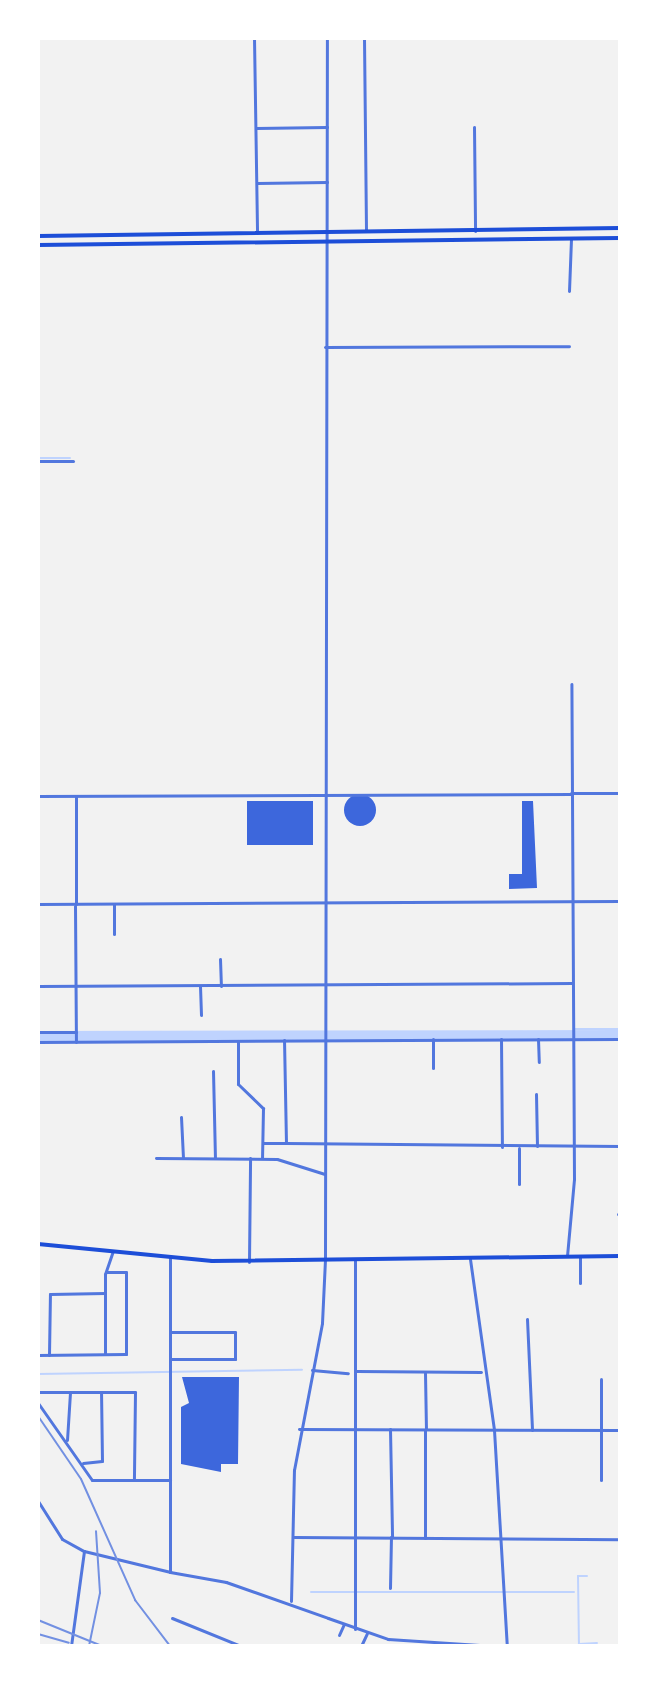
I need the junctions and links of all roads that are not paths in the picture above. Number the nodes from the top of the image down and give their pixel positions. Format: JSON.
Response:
{"nodes":[{"id":1,"x":254,"y":38,"type":"edge"},
{"id":2,"x":327,"y":38,"type":"edge"},
{"id":3,"x":364,"y":38,"type":"edge"},
{"id":4,"x":327,"y":127,"type":"junction"},
{"id":5,"x":474,"y":127,"type":"dead end"},
{"id":6,"x":256,"y":128,"type":"junction"},
{"id":7,"x":327,"y":182,"type":"junction"},
{"id":8,"x":257,"y":183,"type":"junction"},
{"id":9,"x":620,"y":228,"type":"edge"},
{"id":10,"x":475,"y":231,"type":"junction"},
{"id":11,"x":257,"y":233,"type":"junction"},
{"id":12,"x":366,"y":233,"type":"junction"},
{"id":13,"x":326,"y":234,"type":"junction"},
{"id":14,"x":38,"y":236,"type":"edge"},
{"id":15,"x":571,"y":238,"type":"junction"},
{"id":16,"x":620,"y":238,"type":"edge"},
{"id":17,"x":326,"y":242,"type":"junction"},
{"id":18,"x":38,"y":245,"type":"edge"},
{"id":19,"x":569,"y":291,"type":"dead end"},
{"id":20,"x":569,"y":346,"type":"dead end"},
{"id":21,"x":325,"y":347,"type":"junction"},
{"id":22,"x":38,"y":461,"type":"edge"},
{"id":23,"x":73,"y":461,"type":"dead end"},
{"id":24,"x":571,"y":684,"type":"dead end"},
{"id":25,"x":620,"y":793,"type":"edge"},
{"id":26,"x":324,"y":794,"type":"junction"},
{"id":27,"x":571,"y":794,"type":"junction"},
{"id":28,"x":38,"y":796,"type":"edge"},
{"id":29,"x":76,"y":796,"type":"junction"},
{"id":30,"x":620,"y":901,"type":"edge"},
{"id":31,"x":572,"y":902,"type":"junction"},
{"id":32,"x":324,"y":903,"type":"junction"},
{"id":33,"x":38,"y":904,"type":"edge"},
{"id":34,"x":76,"y":904,"type":"junction"},
{"id":35,"x":114,"y":904,"type":"junction"},
{"id":36,"x":114,"y":934,"type":"dead end"},
{"id":37,"x":220,"y":959,"type":"dead end"},
{"id":38,"x":572,"y":983,"type":"junction"},
{"id":39,"x":324,"y":984,"type":"junction"},
{"id":40,"x":200,"y":985,"type":"junction"},
{"id":41,"x":38,"y":986,"type":"edge"},
{"id":42,"x":76,"y":986,"type":"junction"},
{"id":43,"x":221,"y":986,"type":"junction"},
{"id":44,"x":201,"y":1015,"type":"dead end"},
{"id":45,"x":38,"y":1032,"type":"edge"},
{"id":46,"x":76,"y":1033,"type":"junction"},
{"id":47,"x":433,"y":1039,"type":"junction"},
{"id":48,"x":501,"y":1039,"type":"junction"},
{"id":49,"x":538,"y":1039,"type":"junction"},
{"id":50,"x":573,"y":1039,"type":"junction"},
{"id":51,"x":620,"y":1039,"type":"edge"},
{"id":52,"x":284,"y":1040,"type":"junction"},
{"id":53,"x":324,"y":1040,"type":"junction"},
{"id":54,"x":76,"y":1041,"type":"junction"},
{"id":55,"x":238,"y":1041,"type":"junction"},
{"id":56,"x":38,"y":1042,"type":"edge"},
{"id":57,"x":539,"y":1062,"type":"dead end"},
{"id":58,"x":433,"y":1068,"type":"dead end"},
{"id":59,"x":213,"y":1071,"type":"dead end"},
{"id":60,"x":536,"y":1094,"type":"dead end"},
{"id":61,"x":181,"y":1117,"type":"dead end"},
{"id":62,"x":263,"y":1143,"type":"junction"},
{"id":63,"x":286,"y":1143,"type":"junction"},
{"id":64,"x":573,"y":1145,"type":"junction"},
{"id":65,"x":324,"y":1146,"type":"junction"},
{"id":66,"x":519,"y":1146,"type":"junction"},
{"id":67,"x":537,"y":1146,"type":"junction"},
{"id":68,"x":620,"y":1146,"type":"edge"},
{"id":69,"x":502,"y":1147,"type":"junction"},
{"id":70,"x":156,"y":1158,"type":"dead end"},
{"id":71,"x":183,"y":1158,"type":"junction"},
{"id":72,"x":215,"y":1158,"type":"junction"},
{"id":73,"x":250,"y":1158,"type":"junction"},
{"id":74,"x":262,"y":1158,"type":"junction"},
{"id":75,"x":325,"y":1174,"type":"junction"},
{"id":76,"x":519,"y":1184,"type":"dead end"},
{"id":77,"x":38,"y":1244,"type":"edge"},
{"id":78,"x":113,"y":1251,"type":"junction"},
{"id":79,"x":620,"y":1256,"type":"edge"},
{"id":80,"x":567,"y":1257,"type":"junction"},
{"id":81,"x":580,"y":1257,"type":"junction"},
{"id":82,"x":170,"y":1258,"type":"junction"},
{"id":83,"x":325,"y":1259,"type":"junction"},
{"id":84,"x":355,"y":1259,"type":"junction"},
{"id":85,"x":470,"y":1259,"type":"junction"},
{"id":86,"x":249,"y":1262,"type":"junction"},
{"id":87,"x":107,"y":1272,"type":"junction"},
{"id":88,"x":580,"y":1283,"type":"dead end"},
{"id":89,"x":105,"y":1293,"type":"junction"},
{"id":90,"x":527,"y":1319,"type":"dead end"},
{"id":91,"x":171,"y":1332,"type":"junction"},
{"id":92,"x":38,"y":1355,"type":"edge"},
{"id":93,"x":49,"y":1355,"type":"junction"},
{"id":94,"x":105,"y":1355,"type":"junction"},
{"id":95,"x":171,"y":1359,"type":"junction"},
{"id":96,"x":312,"y":1370,"type":"junction"},
{"id":97,"x":356,"y":1371,"type":"junction"},
{"id":98,"x":425,"y":1372,"type":"junction"},
{"id":99,"x":481,"y":1372,"type":"junction"},
{"id":100,"x":348,"y":1373,"type":"dead end"},
{"id":101,"x":601,"y":1379,"type":"dead end"},
{"id":102,"x":38,"y":1392,"type":"edge"},
{"id":103,"x":70,"y":1392,"type":"junction"},
{"id":104,"x":101,"y":1392,"type":"junction"},
{"id":105,"x":38,"y":1403,"type":"edge"},
{"id":106,"x":299,"y":1429,"type":"junction"},
{"id":107,"x":355,"y":1429,"type":"junction"},
{"id":108,"x":390,"y":1429,"type":"junction"},
{"id":109,"x":426,"y":1429,"type":"junction"},
{"id":110,"x":494,"y":1430,"type":"junction"},
{"id":111,"x":532,"y":1430,"type":"junction"},
{"id":112,"x":601,"y":1430,"type":"junction"},
{"id":113,"x":620,"y":1430,"type":"edge"},
{"id":114,"x":66,"y":1441,"type":"junction"},
{"id":115,"x":82,"y":1463,"type":"junction"},
{"id":116,"x":134,"y":1480,"type":"junction"},
{"id":117,"x":171,"y":1480,"type":"junction"},
{"id":118,"x":601,"y":1480,"type":"dead end"},
{"id":119,"x":38,"y":1501,"type":"edge"},
{"id":120,"x":294,"y":1537,"type":"junction"},
{"id":121,"x":355,"y":1537,"type":"junction"},
{"id":122,"x":391,"y":1537,"type":"junction"},
{"id":123,"x":499,"y":1537,"type":"junction"},
{"id":124,"x":425,"y":1538,"type":"junction"},
{"id":125,"x":620,"y":1539,"type":"edge"},
{"id":126,"x":84,"y":1551,"type":"junction"},
{"id":127,"x":170,"y":1572,"type":"junction"},
{"id":128,"x":390,"y":1588,"type":"dead end"},
{"id":129,"x":291,"y":1601,"type":"junction"},
{"id":130,"x":172,"y":1618,"type":"dead end"},
{"id":131,"x":344,"y":1624,"type":"junction"},
{"id":132,"x":355,"y":1629,"type":"junction"},
{"id":133,"x":367,"y":1633,"type":"junction"},
{"id":134,"x":339,"y":1635,"type":"dead end"},
{"id":135,"x":388,"y":1639,"type":"junction"},
{"id":136,"x":71,"y":1646,"type":"edge"},
{"id":137,"x":241,"y":1646,"type":"edge"},
{"id":138,"x":361,"y":1646,"type":"edge"},
{"id":139,"x":388,"y":1646,"type":"edge"},
{"id":140,"x":495,"y":1646,"type":"edge"},
{"id":141,"x":507,"y":1646,"type":"edge"},
{"id":142,"x":535,"y":1646,"type":"edge"},
{"id":143,"x":553,"y":1646,"type":"edge"}],
"edges":[{"from":1,"to":6,"type":"street"},
{"from":2,"to":4,"type":"street"},
{"from":3,"to":12,"type":"street"},
{"from":4,"to":6,"type":"street"},
{"from":4,"to":7,"type":"street"},
{"from":5,"to":10,"type":"street"},
{"from":6,"to":8,"type":"street"},
{"from":7,"to":8,"type":"street"},
{"from":7,"to":13,"type":"street"},
{"from":8,"to":11,"type":"street"},
{"from":9,"to":10,"type":"main road"},
{"from":10,"to":12,"type":"main road"},
{"from":11,"to":13,"type":"main road"},
{"from":11,"to":14,"type":"main road"},
{"from":12,"to":13,"type":"main road"},
{"from":13,"to":17,"type":"street"},
{"from":15,"to":16,"type":"main road"},
{"from":15,"to":17,"type":"main road"},
{"from":15,"to":19,"type":"street"},
{"from":17,"to":18,"type":"main road"},
{"from":17,"to":21,"type":"street"},
{"from":20,"to":21,"type":"street"},
{"from":21,"to":26,"type":"street"},
{"from":22,"to":23,"type":"street"},
{"from":24,"to":27,"type":"street"},
{"from":25,"to":27,"type":"street"},
{"from":26,"to":27,"type":"street"},
{"from":26,"to":29,"type":"street"},
{"from":26,"to":32,"type":"street"},
{"from":27,"to":31,"type":"street"},
{"from":28,"to":29,"type":"street"},
{"from":29,"to":34,"type":"street"},
{"from":30,"to":31,"type":"street"},
{"from":31,"to":32,"type":"street"},
{"from":31,"to":38,"type":"street"},
{"from":32,"to":35,"type":"street"},
{"from":32,"to":39,"type":"street"},
{"from":33,"to":34,"type":"street"},
{"from":34,"to":35,"type":"street"},
{"from":34,"to":42,"type":"street"},
{"from":35,"to":36,"type":"street"},
{"from":37,"to":43,"type":"street"},
{"from":38,"to":39,"type":"street"},
{"from":38,"to":50,"type":"street"},
{"from":39,"to":43,"type":"street"},
{"from":39,"to":53,"type":"street"},
{"from":40,"to":42,"type":"street"},
{"from":40,"to":43,"type":"street"},
{"from":40,"to":44,"type":"street"},
{"from":41,"to":42,"type":"street"},
{"from":42,"to":46,"type":"street"},
{"from":45,"to":46,"type":"street"},
{"from":46,"to":54,"type":"street"},
{"from":47,"to":48,"type":"street"},
{"from":47,"to":53,"type":"street"},
{"from":47,"to":58,"type":"street"},
{"from":48,"to":49,"type":"street"},
{"from":48,"to":69,"type":"street"},
{"from":49,"to":50,"type":"street"},
{"from":49,"to":57,"type":"street"},
{"from":50,"to":51,"type":"street"},
{"from":50,"to":64,"type":"street"},
{"from":52,"to":53,"type":"street"},
{"from":52,"to":55,"type":"street"},
{"from":52,"to":63,"type":"street"},
{"from":53,"to":65,"type":"street"},
{"from":54,"to":55,"type":"street"},
{"from":54,"to":56,"type":"street"},
{"from":55,"to":62,"type":"street"},
{"from":59,"to":72,"type":"street"},
{"from":60,"to":67,"type":"street"},
{"from":61,"to":71,"type":"street"},
{"from":62,"to":63,"type":"street"},
{"from":62,"to":74,"type":"street"},
{"from":63,"to":65,"type":"street"},
{"from":64,"to":67,"type":"street"},
{"from":64,"to":68,"type":"street"},
{"from":64,"to":80,"type":"street"},
{"from":65,"to":69,"type":"street"},
{"from":65,"to":75,"type":"street"},
{"from":66,"to":67,"type":"street"},
{"from":66,"to":69,"type":"street"},
{"from":66,"to":76,"type":"street"},
{"from":70,"to":71,"type":"street"},
{"from":71,"to":72,"type":"street"},
{"from":72,"to":73,"type":"street"},
{"from":73,"to":74,"type":"street"},
{"from":73,"to":86,"type":"street"},
{"from":74,"to":75,"type":"street"},
{"from":75,"to":83,"type":"street"},
{"from":77,"to":78,"type":"main road"},
{"from":78,"to":82,"type":"main road"},
{"from":78,"to":87,"type":"street"},
{"from":79,"to":81,"type":"main road"},
{"from":80,"to":81,"type":"main road"},
{"from":80,"to":85,"type":"main road"},
{"from":81,"to":88,"type":"street"},
{"from":82,"to":86,"type":"main road"},
{"from":82,"to":91,"type":"street"},
{"from":83,"to":84,"type":"main road"},
{"from":83,"to":86,"type":"main road"},
{"from":83,"to":96,"type":"street"},
{"from":84,"to":85,"type":"main road"},
{"from":84,"to":97,"type":"street"},
{"from":85,"to":99,"type":"street"},
{"from":87,"to":89,"type":"street"},
{"from":87,"to":94,"type":"street"},
{"from":89,"to":93,"type":"street"},
{"from":89,"to":94,"type":"street"},
{"from":90,"to":111,"type":"street"},
{"from":91,"to":95,"type":"street"},
{"from":91,"to":95,"type":"street"},
{"from":92,"to":93,"type":"street"},
{"from":93,"to":94,"type":"street"},
{"from":95,"to":117,"type":"street"},
{"from":96,"to":100,"type":"street"},
{"from":96,"to":106,"type":"street"},
{"from":97,"to":98,"type":"street"},
{"from":97,"to":107,"type":"street"},
{"from":98,"to":99,"type":"street"},
{"from":98,"to":109,"type":"street"},
{"from":99,"to":110,"type":"street"},
{"from":101,"to":112,"type":"street"},
{"from":102,"to":103,"type":"street"},
{"from":103,"to":104,"type":"street"},
{"from":103,"to":114,"type":"street"},
{"from":104,"to":115,"type":"street"},
{"from":104,"to":116,"type":"street"},
{"from":105,"to":114,"type":"street"},
{"from":106,"to":107,"type":"street"},
{"from":106,"to":120,"type":"street"},
{"from":107,"to":108,"type":"street"},
{"from":107,"to":121,"type":"street"},
{"from":108,"to":109,"type":"street"},
{"from":108,"to":122,"type":"street"},
{"from":109,"to":110,"type":"street"},
{"from":109,"to":124,"type":"street"},
{"from":110,"to":111,"type":"street"},
{"from":110,"to":123,"type":"street"},
{"from":111,"to":112,"type":"street"},
{"from":112,"to":113,"type":"street"},
{"from":112,"to":118,"type":"street"},
{"from":114,"to":115,"type":"street"},
{"from":115,"to":116,"type":"street"},
{"from":116,"to":117,"type":"street"},
{"from":117,"to":127,"type":"street"},
{"from":119,"to":126,"type":"street"},
{"from":120,"to":121,"type":"street"},
{"from":120,"to":129,"type":"street"},
{"from":121,"to":122,"type":"street"},
{"from":121,"to":132,"type":"street"},
{"from":122,"to":124,"type":"street"},
{"from":122,"to":128,"type":"street"},
{"from":123,"to":124,"type":"street"},
{"from":123,"to":125,"type":"street"},
{"from":123,"to":141,"type":"street"},
{"from":126,"to":127,"type":"street"},
{"from":126,"to":136,"type":"street"},
{"from":127,"to":129,"type":"street"},
{"from":129,"to":131,"type":"street"},
{"from":130,"to":137,"type":"street"},
{"from":131,"to":132,"type":"street"},
{"from":131,"to":134,"type":"street"},
{"from":132,"to":133,"type":"street"},
{"from":133,"to":135,"type":"street"},
{"from":133,"to":138,"type":"street"},
{"from":135,"to":139,"type":"street"},
{"from":135,"to":140,"type":"street"},
{"from":142,"to":143,"type":"street"}]}
